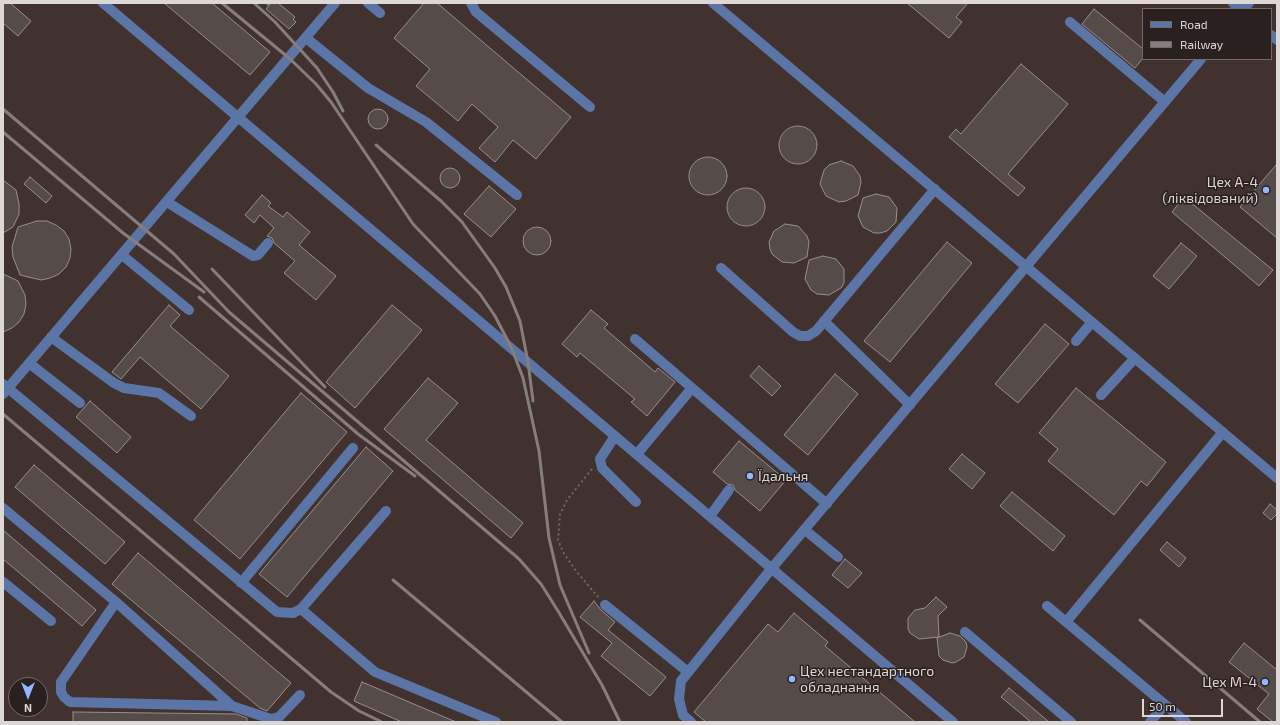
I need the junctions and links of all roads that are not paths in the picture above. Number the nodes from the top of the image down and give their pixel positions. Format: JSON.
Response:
{"nodes":[{"id":1,"x":103,"y":3,"type":"edge"},
{"id":2,"x":335,"y":3,"type":"edge"},
{"id":3,"x":368,"y":3,"type":"edge"},
{"id":4,"x":471,"y":3,"type":"edge"},
{"id":5,"x":714,"y":3,"type":"edge"},
{"id":6,"x":380,"y":12,"type":"dead end"},
{"id":7,"x":1070,"y":22,"type":"dead end"},
{"id":8,"x":306,"y":38,"type":"junction"},
{"id":9,"x":1200,"y":60,"type":"edge"},
{"id":10,"x":1165,"y":102,"type":"junction"},
{"id":11,"x":590,"y":107,"type":"dead end"},
{"id":12,"x":239,"y":118,"type":"junction"},
{"id":13,"x":935,"y":189,"type":"junction"},
{"id":14,"x":517,"y":195,"type":"dead end"},
{"id":15,"x":167,"y":202,"type":"junction"},
{"id":16,"x":268,"y":243,"type":"dead end"},
{"id":17,"x":122,"y":255,"type":"junction"},
{"id":18,"x":1027,"y":266,"type":"junction"},
{"id":19,"x":721,"y":268,"type":"dead end"},
{"id":20,"x":189,"y":310,"type":"dead end"},
{"id":21,"x":824,"y":321,"type":"junction"},
{"id":22,"x":1092,"y":322,"type":"junction"},
{"id":23,"x":51,"y":337,"type":"junction"},
{"id":24,"x":635,"y":339,"type":"dead end"},
{"id":25,"x":1076,"y":341,"type":"dead end"},
{"id":26,"x":1135,"y":358,"type":"junction"},
{"id":27,"x":29,"y":364,"type":"junction"},
{"id":28,"x":692,"y":388,"type":"junction"},
{"id":29,"x":5,"y":389,"type":"edge"},
{"id":30,"x":1101,"y":395,"type":"dead end"},
{"id":31,"x":80,"y":403,"type":"dead end"},
{"id":32,"x":910,"y":405,"type":"junction"},
{"id":33,"x":191,"y":416,"type":"dead end"},
{"id":34,"x":1223,"y":432,"type":"junction"},
{"id":35,"x":615,"y":436,"type":"junction"},
{"id":36,"x":353,"y":448,"type":"dead end"},
{"id":37,"x":637,"y":454,"type":"junction"},
{"id":38,"x":1277,"y":478,"type":"edge"},
{"id":39,"x":729,"y":490,"type":"dead end"},
{"id":40,"x":636,"y":502,"type":"dead end"},
{"id":41,"x":827,"y":504,"type":"junction"},
{"id":42,"x":3,"y":508,"type":"edge"},
{"id":43,"x":386,"y":511,"type":"dead end"},
{"id":44,"x":710,"y":516,"type":"junction"},
{"id":45,"x":805,"y":530,"type":"junction"},
{"id":46,"x":838,"y":557,"type":"dead end"},
{"id":47,"x":772,"y":568,"type":"junction"},
{"id":48,"x":3,"y":582,"type":"edge"},
{"id":49,"x":241,"y":583,"type":"junction"},
{"id":50,"x":116,"y":602,"type":"junction"},
{"id":51,"x":605,"y":605,"type":"road end"},
{"id":52,"x":1048,"y":606,"type":"dead end"},
{"id":53,"x":301,"y":609,"type":"junction"},
{"id":54,"x":51,"y":621,"type":"dead end"},
{"id":55,"x":1066,"y":622,"type":"junction"},
{"id":56,"x":965,"y":632,"type":"dead end"},
{"id":57,"x":688,"y":672,"type":"junction"},
{"id":58,"x":300,"y":695,"type":"dead end"},
{"id":59,"x":1165,"y":705,"type":"junction"},
{"id":60,"x":232,"y":706,"type":"junction"},
{"id":61,"x":1059,"y":718,"type":"edge"},
{"id":62,"x":496,"y":722,"type":"edge"},
{"id":63,"x":691,"y":722,"type":"edge"},
{"id":64,"x":954,"y":722,"type":"edge"},
{"id":65,"x":1071,"y":722,"type":"edge"},
{"id":66,"x":1150,"y":722,"type":"edge"},
{"id":67,"x":1186,"y":722,"type":"edge"}],
"edges":[{"from":1,"to":12,"type":"lane"},
{"from":2,"to":8,"type":"lane"},
{"from":3,"to":6,"type":"lane"},
{"from":4,"to":11,"type":"lane"},
{"from":5,"to":13,"type":"lane"},
{"from":7,"to":10,"type":"lane"},
{"from":8,"to":12,"type":"lane"},
{"from":8,"to":14,"type":"lane"},
{"from":9,"to":10,"type":"lane"},
{"from":10,"to":18,"type":"lane"},
{"from":12,"to":15,"type":"lane"},
{"from":12,"to":35,"type":"lane"},
{"from":13,"to":18,"type":"lane"},
{"from":13,"to":21,"type":"lane"},
{"from":15,"to":16,"type":"lane"},
{"from":15,"to":17,"type":"lane"},
{"from":17,"to":20,"type":"lane"},
{"from":17,"to":23,"type":"lane"},
{"from":18,"to":22,"type":"lane"},
{"from":18,"to":32,"type":"lane"},
{"from":19,"to":21,"type":"lane"},
{"from":21,"to":32,"type":"lane"},
{"from":22,"to":25,"type":"lane"},
{"from":22,"to":26,"type":"lane"},
{"from":23,"to":27,"type":"lane"},
{"from":23,"to":33,"type":"lane"},
{"from":24,"to":28,"type":"lane"},
{"from":26,"to":30,"type":"lane"},
{"from":26,"to":34,"type":"lane"},
{"from":27,"to":29,"type":"lane"},
{"from":27,"to":31,"type":"lane"},
{"from":28,"to":37,"type":"lane"},
{"from":28,"to":41,"type":"lane"},
{"from":29,"to":49,"type":"lane"},
{"from":32,"to":41,"type":"lane"},
{"from":34,"to":38,"type":"lane"},
{"from":34,"to":55,"type":"lane"},
{"from":35,"to":37,"type":"lane"},
{"from":35,"to":40,"type":"lane"},
{"from":36,"to":49,"type":"lane"},
{"from":37,"to":44,"type":"lane"},
{"from":39,"to":44,"type":"lane"},
{"from":41,"to":45,"type":"lane"},
{"from":42,"to":50,"type":"lane"},
{"from":43,"to":53,"type":"lane"},
{"from":44,"to":47,"type":"lane"},
{"from":45,"to":46,"type":"lane"},
{"from":45,"to":47,"type":"lane"},
{"from":47,"to":57,"type":"lane"},
{"from":47,"to":64,"type":"lane"},
{"from":48,"to":54,"type":"lane"},
{"from":49,"to":53,"type":"lane"},
{"from":50,"to":60,"type":"lane"},
{"from":50,"to":60,"type":"lane"},
{"from":51,"to":57,"type":"lane"},
{"from":52,"to":55,"type":"lane"},
{"from":53,"to":62,"type":"lane"},
{"from":55,"to":59,"type":"lane"},
{"from":56,"to":61,"type":"lane"},
{"from":57,"to":63,"type":"lane"},
{"from":58,"to":60,"type":"lane"},
{"from":59,"to":66,"type":"lane"},
{"from":59,"to":67,"type":"lane"},
{"from":61,"to":65,"type":"lane"}]}
